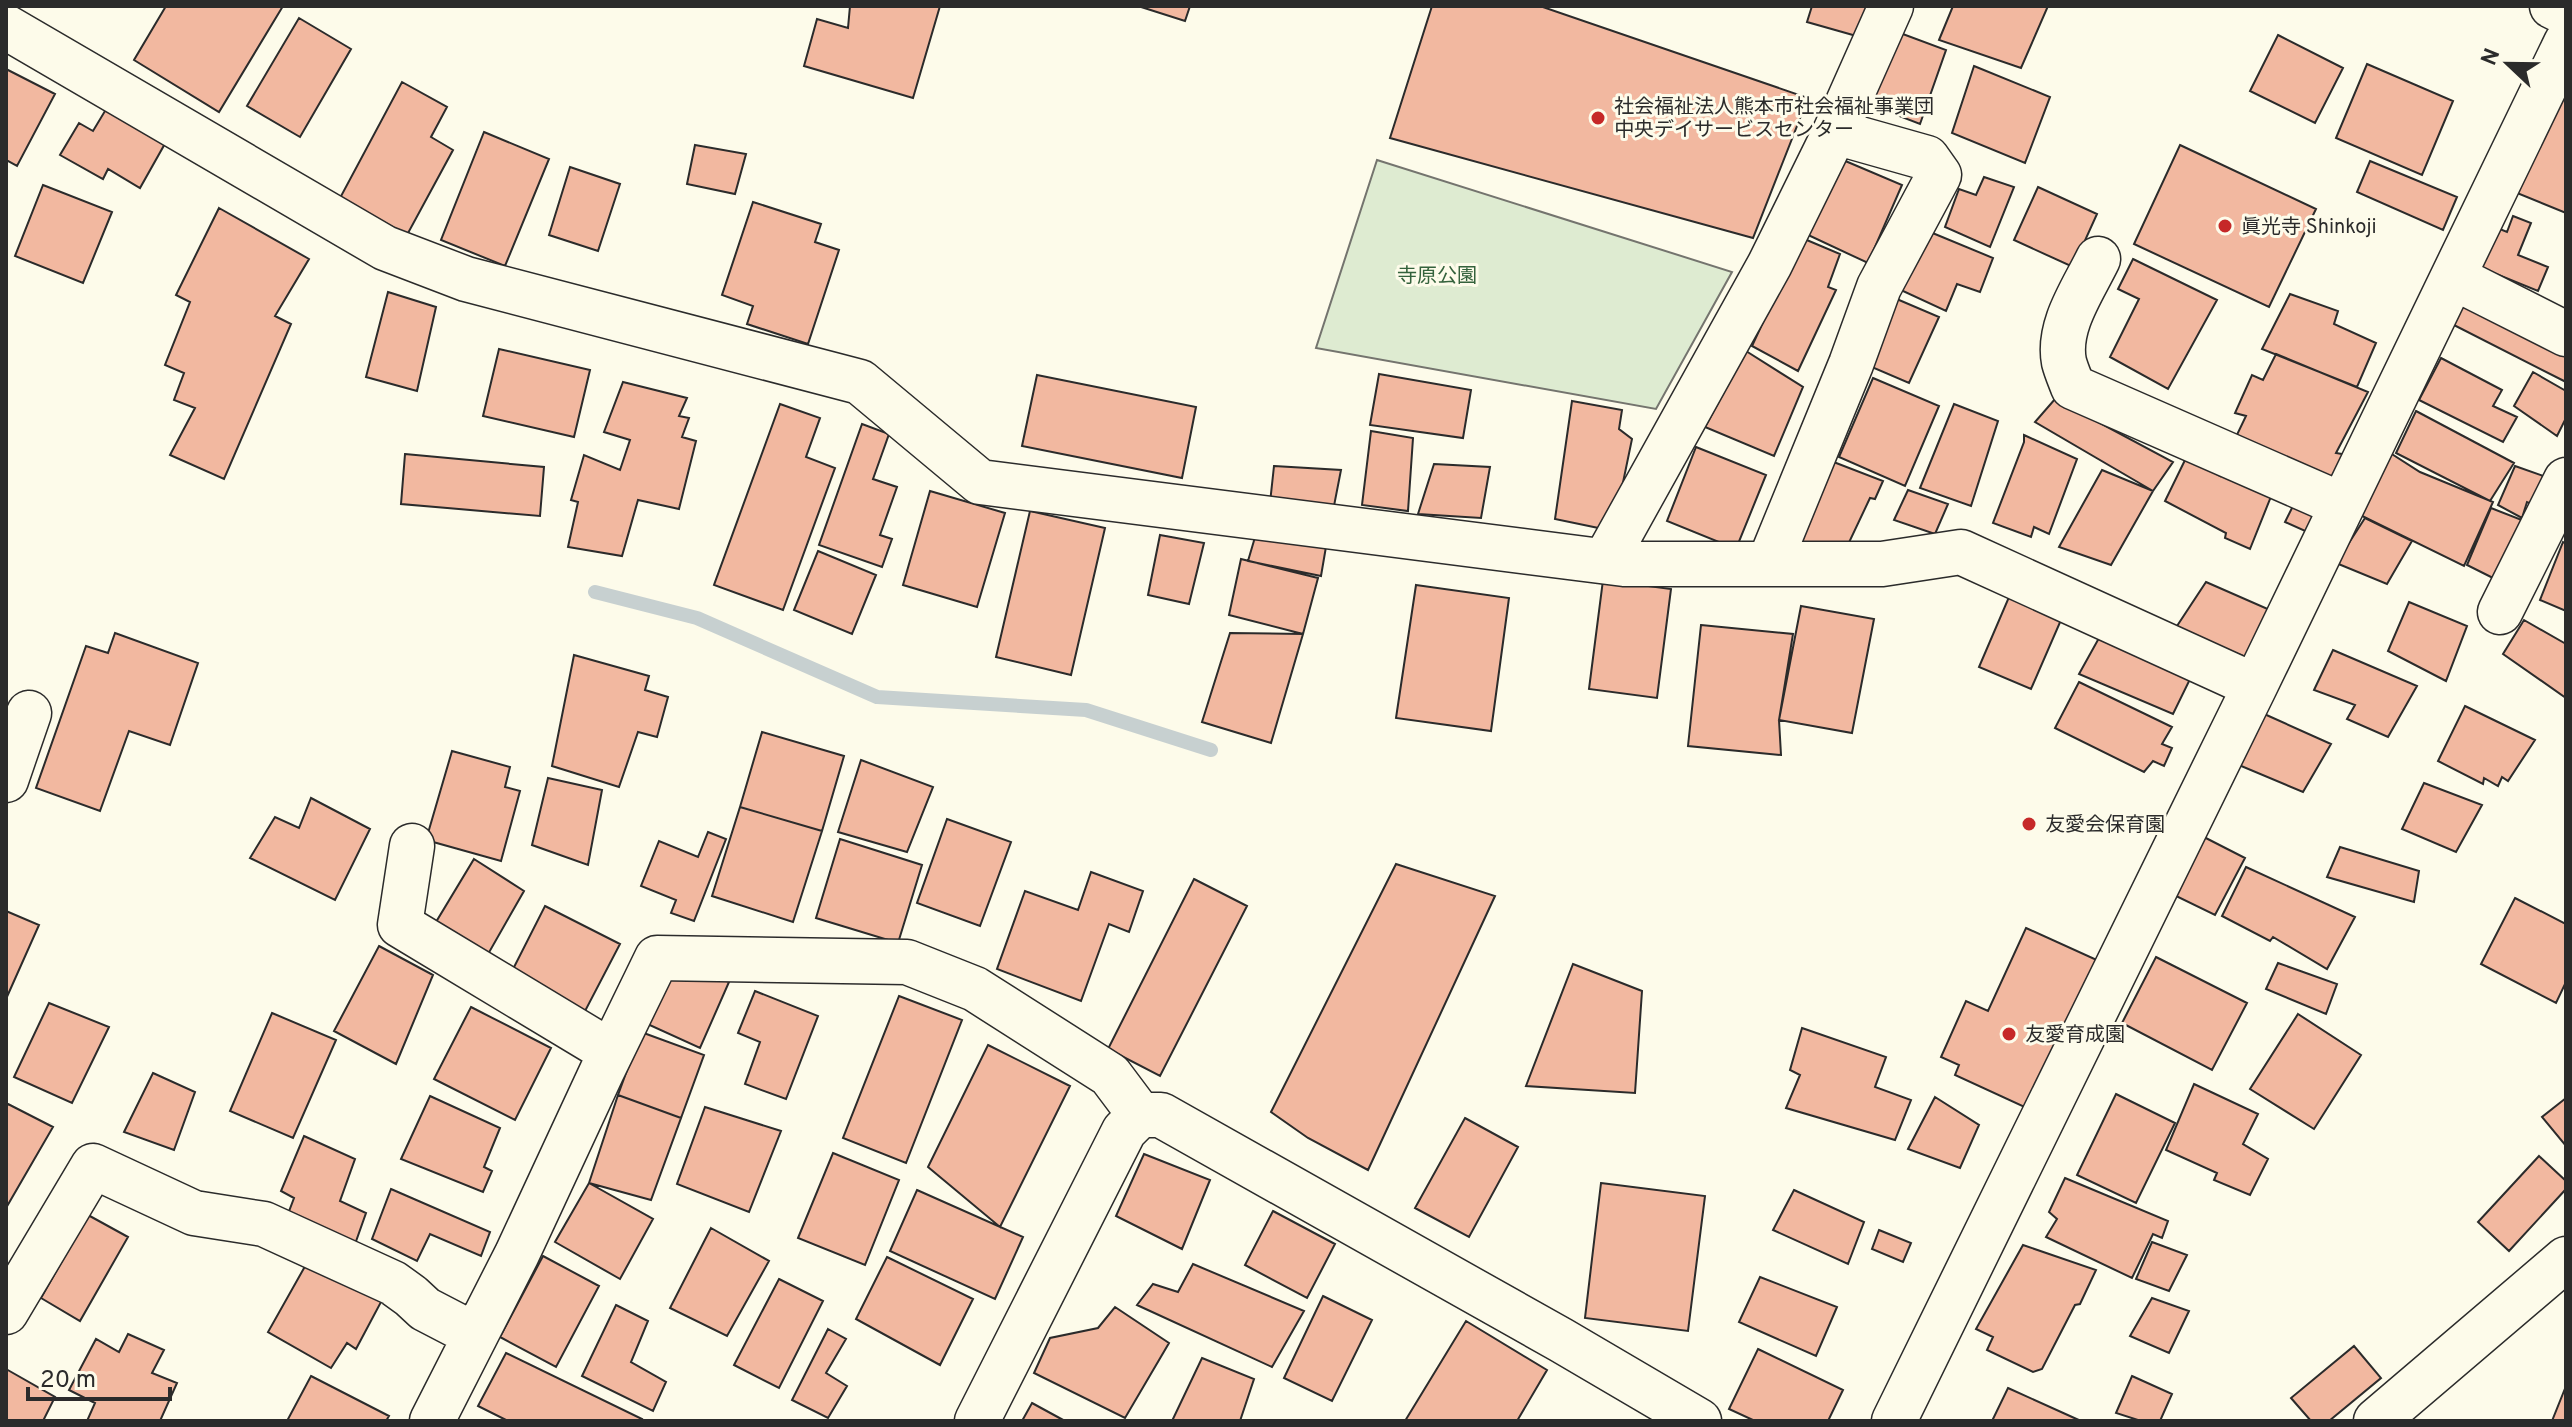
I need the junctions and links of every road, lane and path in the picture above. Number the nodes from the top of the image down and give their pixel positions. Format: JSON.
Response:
{"nodes":[{"id":1,"x":1891,"y":6,"type":"edge"},
{"id":2,"x":2552,"y":6,"type":"edge"},
{"id":3,"x":2566,"y":13,"type":"edge"},
{"id":4,"x":6,"y":27,"type":"edge"},
{"id":5,"x":2566,"y":43,"type":"edge"},
{"id":6,"x":1835,"y":132,"type":"junction"},
{"id":7,"x":2098,"y":259,"type":"dead end"},
{"id":8,"x":2453,"y":277,"type":"junction"},
{"id":9,"x":2566,"y":334,"type":"edge"},
{"id":10,"x":2566,"y":480,"type":"edge"},
{"id":11,"x":2342,"y":505,"type":"junction"},
{"id":12,"x":1605,"y":561,"type":"junction"},
{"id":13,"x":1769,"y":564,"type":"junction"},
{"id":14,"x":2500,"y":612,"type":"dead end"},
{"id":15,"x":2255,"y":686,"type":"junction"},
{"id":16,"x":29,"y":713,"type":"dead end"},
{"id":17,"x":6,"y":780,"type":"edge"},
{"id":18,"x":412,"y":846,"type":"dead end"},
{"id":19,"x":611,"y":1052,"type":"junction"},
{"id":20,"x":1140,"y":1115,"type":"junction"},
{"id":21,"x":2566,"y":1259,"type":"edge"},
{"id":22,"x":6,"y":1312,"type":"edge"},
{"id":23,"x":475,"y":1335,"type":"junction"},
{"id":24,"x":432,"y":1421,"type":"edge"},
{"id":25,"x":977,"y":1421,"type":"edge"},
{"id":26,"x":1699,"y":1421,"type":"edge"},
{"id":27,"x":1894,"y":1421,"type":"edge"},
{"id":28,"x":2376,"y":1421,"type":"edge"}],
"edges":[{"from":1,"to":6,"type":"street"},
{"from":2,"to":3,"type":"street"},
{"from":4,"to":12,"type":"street"},
{"from":5,"to":8,"type":"street"},
{"from":6,"to":12,"type":"street"},
{"from":6,"to":13,"type":"street"},
{"from":7,"to":11,"type":"street"},
{"from":8,"to":9,"type":"street"},
{"from":8,"to":11,"type":"street"},
{"from":10,"to":14,"type":"street"},
{"from":11,"to":15,"type":"street"},
{"from":12,"to":13,"type":"street"},
{"from":13,"to":15,"type":"street"},
{"from":15,"to":27,"type":"street"},
{"from":16,"to":17,"type":"street"},
{"from":18,"to":19,"type":"street"},
{"from":19,"to":20,"type":"street"},
{"from":19,"to":23,"type":"street"},
{"from":20,"to":25,"type":"street"},
{"from":20,"to":26,"type":"street"},
{"from":21,"to":28,"type":"street"},
{"from":22,"to":23,"type":"street"},
{"from":23,"to":24,"type":"street"}]}
